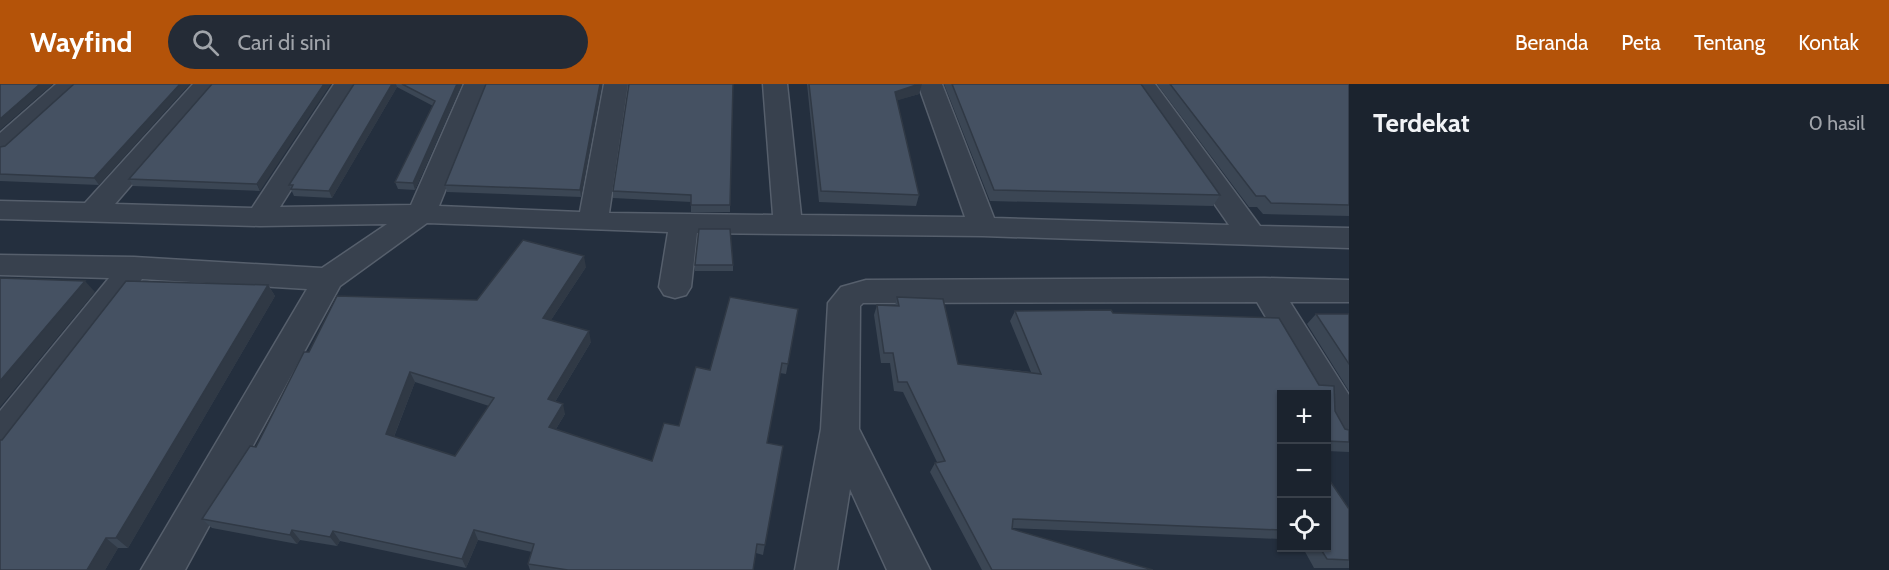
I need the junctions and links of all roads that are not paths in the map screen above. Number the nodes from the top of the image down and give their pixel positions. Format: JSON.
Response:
{"nodes":[{"id":1,"x":70,"y":84,"type":"edge"},
{"id":2,"x":206,"y":84,"type":"edge"},
{"id":3,"x":346,"y":84,"type":"edge"},
{"id":4,"x":476,"y":84,"type":"edge"},
{"id":5,"x":616,"y":84,"type":"edge"},
{"id":6,"x":775,"y":84,"type":"edge"},
{"id":7,"x":930,"y":84,"type":"edge"},
{"id":8,"x":1143,"y":84,"type":"edge"},
{"id":9,"x":0,"y":146,"type":"edge"},
{"id":10,"x":0,"y":210,"type":"edge"},
{"id":11,"x":92,"y":213,"type":"junction"},
{"id":12,"x":421,"y":214,"type":"junction"},
{"id":13,"x":260,"y":217,"type":"junction"},
{"id":14,"x":593,"y":222,"type":"junction"},
{"id":15,"x":684,"y":224,"type":"junction"},
{"id":16,"x":788,"y":224,"type":"junction"},
{"id":17,"x":983,"y":227,"type":"junction"},
{"id":18,"x":1253,"y":237,"type":"junction"},
{"id":19,"x":1349,"y":238,"type":"edge"},
{"id":20,"x":0,"y":265,"type":"edge"},
{"id":21,"x":134,"y":268,"type":"junction"},
{"id":22,"x":328,"y":279,"type":"junction"},
{"id":23,"x":675,"y":287,"type":"dead end"},
{"id":24,"x":1265,"y":289,"type":"junction"},
{"id":25,"x":1349,"y":291,"type":"edge"},
{"id":26,"x":1349,"y":426,"type":"edge"},
{"id":27,"x":840,"y":429,"type":"junction"},
{"id":28,"x":0,"y":438,"type":"edge"},
{"id":29,"x":162,"y":570,"type":"edge"},
{"id":30,"x":816,"y":570,"type":"edge"},
{"id":31,"x":909,"y":570,"type":"edge"}],
"edges":[{"from":1,"to":9,"type":"street"},
{"from":2,"to":11,"type":"street"},
{"from":3,"to":13,"type":"street"},
{"from":4,"to":12,"type":"street"},
{"from":5,"to":14,"type":"street"},
{"from":6,"to":16,"type":"street"},
{"from":7,"to":17,"type":"street"},
{"from":8,"to":18,"type":"street"},
{"from":10,"to":11,"type":"street"},
{"from":11,"to":13,"type":"street"},
{"from":12,"to":13,"type":"street"},
{"from":12,"to":14,"type":"street"},
{"from":12,"to":22,"type":"street"},
{"from":14,"to":15,"type":"street"},
{"from":15,"to":16,"type":"street"},
{"from":15,"to":23,"type":"street"},
{"from":16,"to":17,"type":"street"},
{"from":17,"to":18,"type":"street"},
{"from":18,"to":19,"type":"street"},
{"from":20,"to":21,"type":"street"},
{"from":21,"to":22,"type":"street"},
{"from":21,"to":28,"type":"street"},
{"from":22,"to":29,"type":"street"},
{"from":24,"to":25,"type":"street"},
{"from":24,"to":26,"type":"street"},
{"from":24,"to":27,"type":"street"},
{"from":27,"to":30,"type":"street"},
{"from":27,"to":31,"type":"street"}]}
